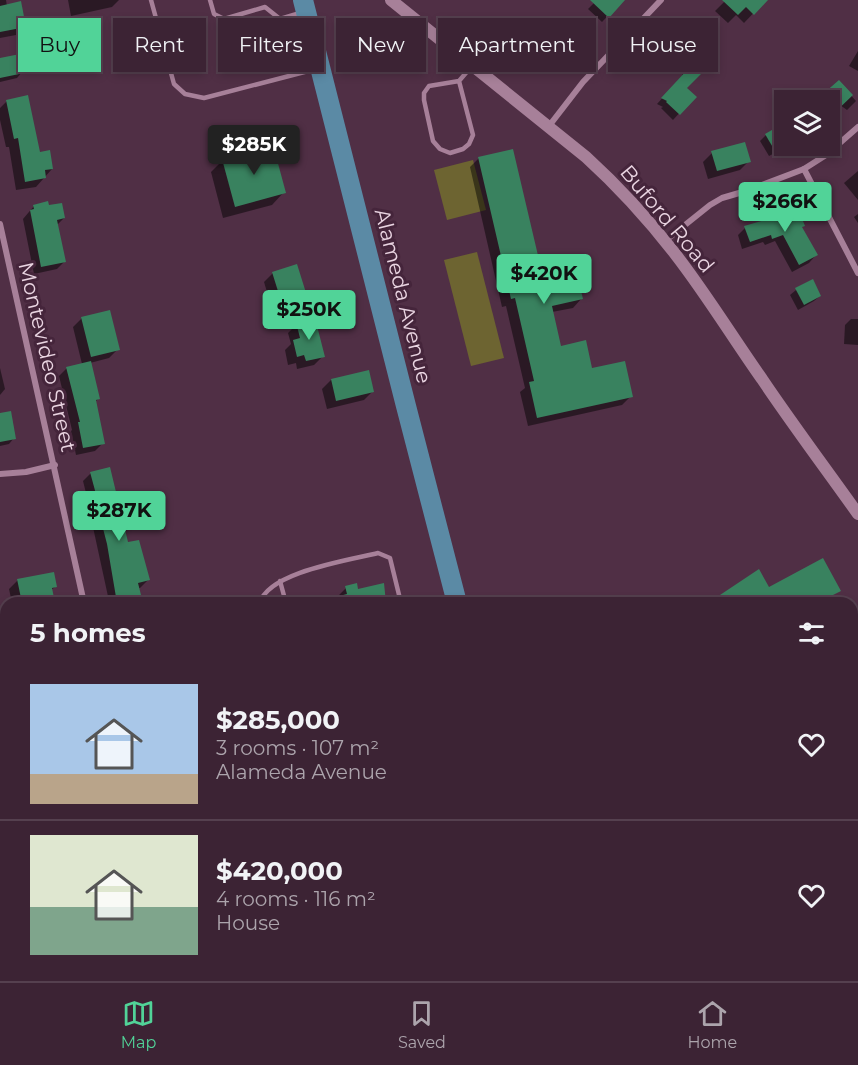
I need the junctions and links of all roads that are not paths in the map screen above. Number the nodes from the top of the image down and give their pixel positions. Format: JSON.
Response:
{"nodes":[{"id":1,"x":151,"y":0,"type":"edge"},
{"id":2,"x":210,"y":0,"type":"edge"},
{"id":3,"x":391,"y":0,"type":"edge"},
{"id":4,"x":661,"y":0,"type":"edge"},
{"id":5,"x":309,"y":8,"type":"edge"},
{"id":6,"x":438,"y":38,"type":"edge"},
{"id":7,"x":305,"y":72,"type":"edge"},
{"id":8,"x":321,"y":72,"type":"edge"},
{"id":9,"x":466,"y":72,"type":"edge"},
{"id":10,"x":481,"y":72,"type":"edge"},
{"id":11,"x":459,"y":81,"type":"junction"},
{"id":12,"x":549,"y":126,"type":"junction"},
{"id":13,"x":858,"y":127,"type":"edge"},
{"id":14,"x":804,"y":169,"type":"junction"},
{"id":15,"x":0,"y":224,"type":"edge"},
{"id":16,"x":664,"y":241,"type":"junction"},
{"id":17,"x":858,"y":273,"type":"edge"},
{"id":18,"x":55,"y":465,"type":"junction"},
{"id":19,"x":0,"y":474,"type":"edge"},
{"id":20,"x":858,"y":514,"type":"edge"},
{"id":21,"x":279,"y":581,"type":"junction"},
{"id":22,"x":83,"y":597,"type":"edge"},
{"id":23,"x":262,"y":597,"type":"edge"},
{"id":24,"x":284,"y":597,"type":"edge"},
{"id":25,"x":400,"y":597,"type":"edge"},
{"id":26,"x":455,"y":597,"type":"edge"}],
"edges":[{"from":1,"to":7,"type":"lane"},
{"from":2,"to":5,"type":"lane"},
{"from":3,"to":6,"type":"street","name":"Buford Road"},
{"from":4,"to":12,"type":"street"},
{"from":8,"to":26,"type":"main road","name":"Alameda Avenue"},
{"from":9,"to":11,"type":"lane"},
{"from":10,"to":12,"type":"street","name":"Buford Road"},
{"from":11,"to":11,"type":"lane"},
{"from":12,"to":16,"type":"street","name":"Buford Road"},
{"from":13,"to":14,"type":"street"},
{"from":14,"to":16,"type":"street"},
{"from":14,"to":17,"type":"street"},
{"from":15,"to":18,"type":"street","name":"Montevideo Street"},
{"from":16,"to":20,"type":"street","name":"Buford Road"},
{"from":18,"to":19,"type":"street"},
{"from":18,"to":22,"type":"street","name":"Montevideo Street"},
{"from":21,"to":23,"type":"lane"},
{"from":21,"to":24,"type":"lane"},
{"from":21,"to":25,"type":"lane"}]}
